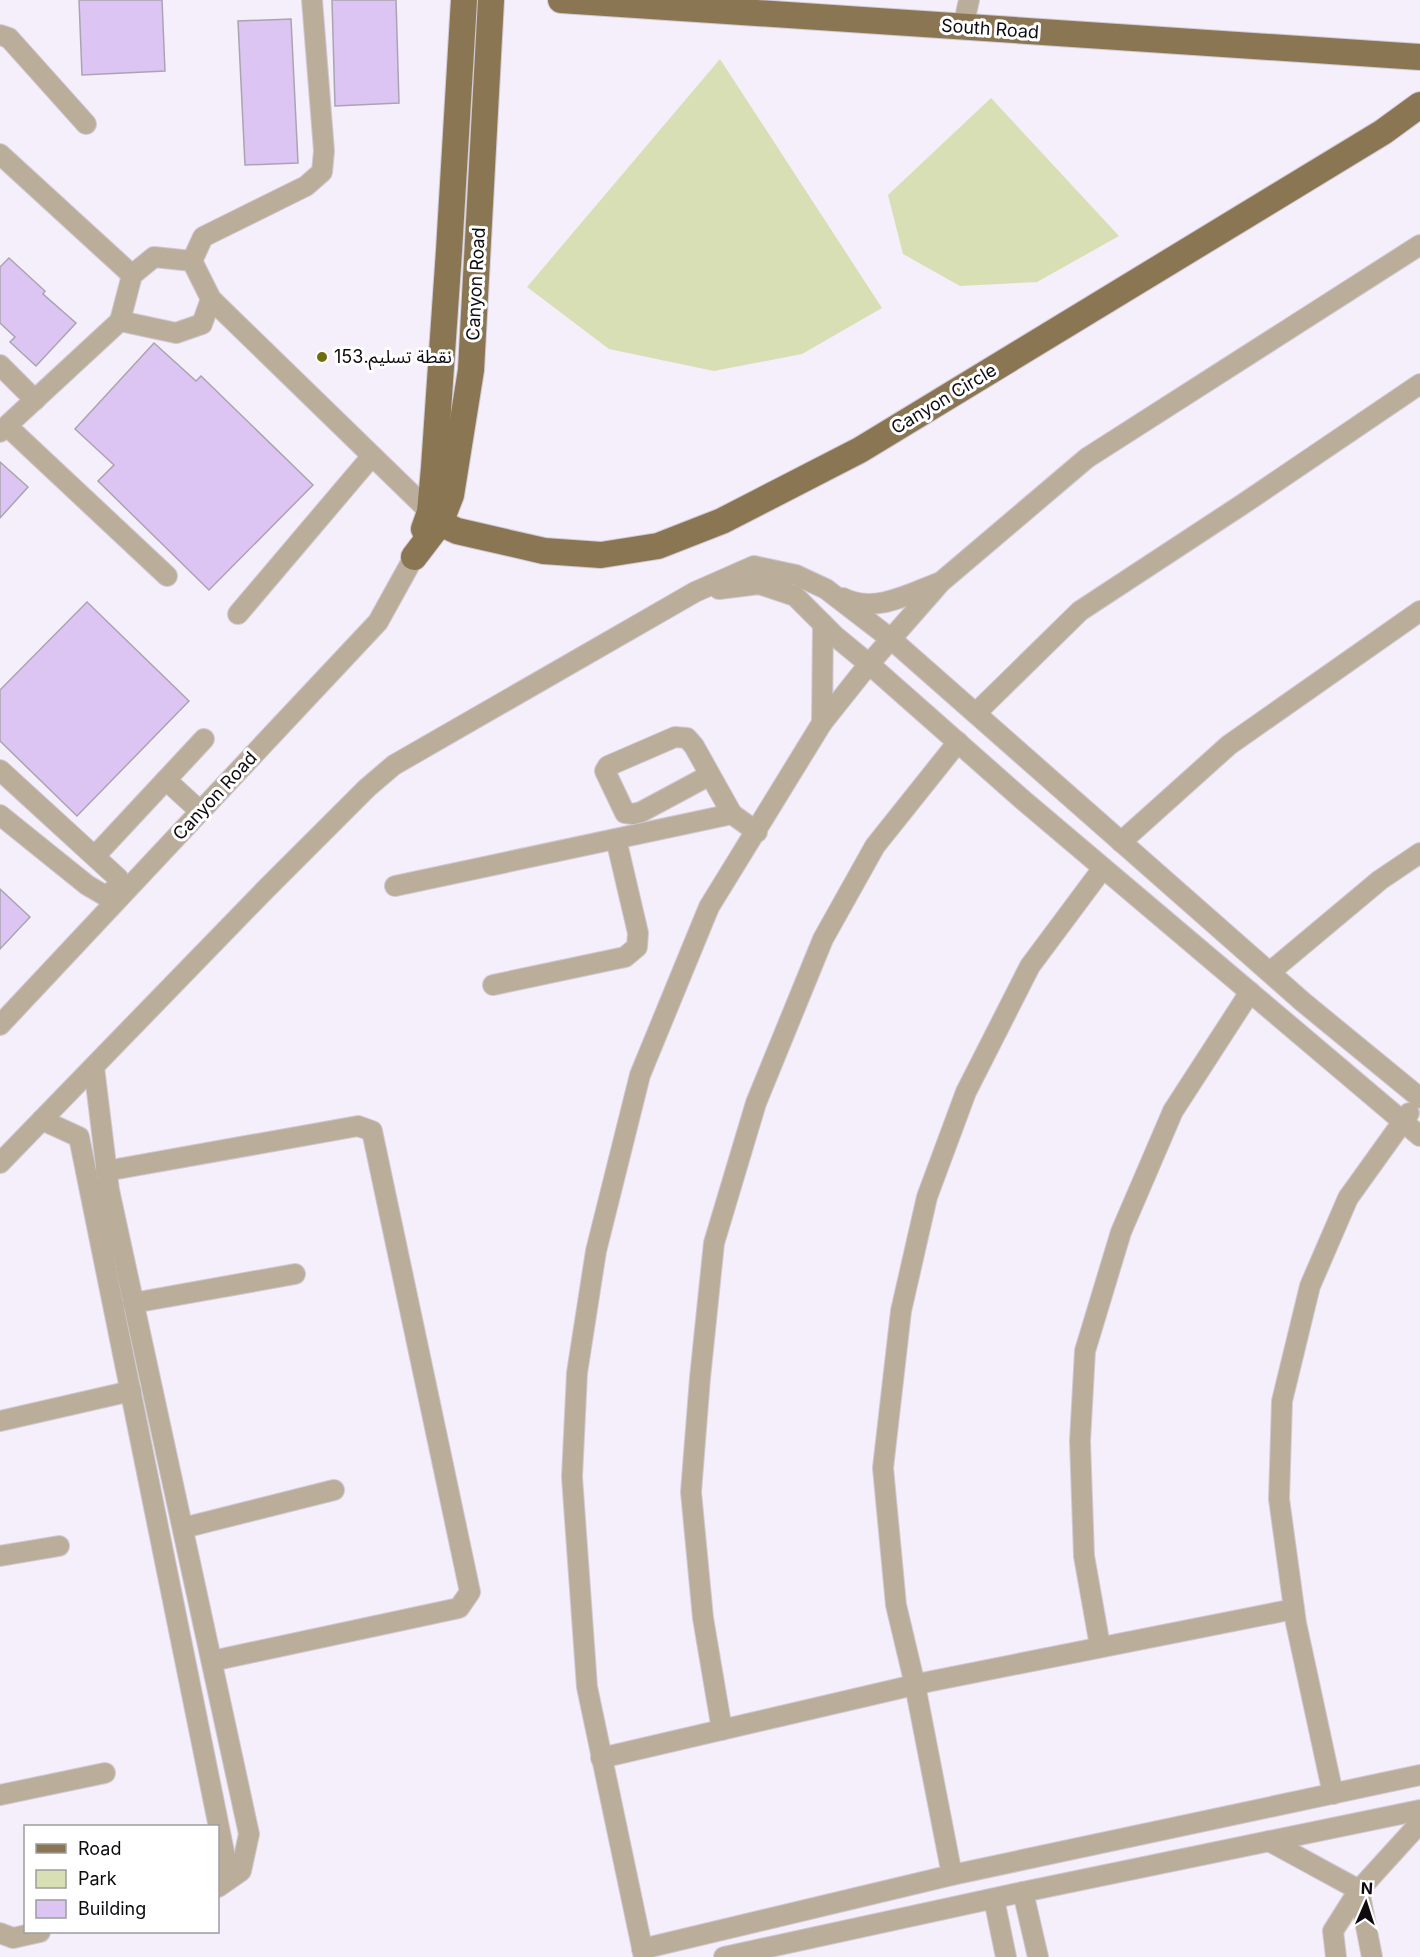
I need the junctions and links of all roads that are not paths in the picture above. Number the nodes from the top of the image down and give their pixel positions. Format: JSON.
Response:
{"nodes":[{"id":1,"x":312,"y":0,"type":"edge"},
{"id":2,"x":464,"y":0,"type":"edge"},
{"id":3,"x":491,"y":0,"type":"edge"},
{"id":4,"x":561,"y":0,"type":"edge"},
{"id":5,"x":969,"y":0,"type":"edge"},
{"id":6,"x":963,"y":27,"type":"junction"},
{"id":7,"x":0,"y":35,"type":"edge"},
{"id":8,"x":1420,"y":57,"type":"edge"},
{"id":9,"x":1420,"y":105,"type":"edge"},
{"id":10,"x":86,"y":124,"type":"dead end"},
{"id":11,"x":0,"y":154,"type":"edge"},
{"id":12,"x":1420,"y":245,"type":"edge"},
{"id":13,"x":192,"y":261,"type":"junction"},
{"id":14,"x":132,"y":275,"type":"junction"},
{"id":15,"x":211,"y":299,"type":"junction"},
{"id":16,"x":120,"y":321,"type":"junction"},
{"id":17,"x":0,"y":364,"type":"edge"},
{"id":18,"x":1420,"y":384,"type":"edge"},
{"id":19,"x":35,"y":400,"type":"junction"},
{"id":20,"x":3,"y":429,"type":"edge"},
{"id":21,"x":372,"y":456,"type":"junction"},
{"id":22,"x":435,"y":518,"type":"junction"},
{"id":23,"x":414,"y":557,"type":"joint"},
{"id":24,"x":167,"y":576,"type":"dead end"},
{"id":25,"x":940,"y":582,"type":"junction"},
{"id":26,"x":826,"y":589,"type":"junction"},
{"id":27,"x":695,"y":592,"type":"junction"},
{"id":28,"x":1420,"y":611,"type":"edge"},
{"id":29,"x":238,"y":614,"type":"dead end"},
{"id":30,"x":823,"y":624,"type":"junction"},
{"id":31,"x":891,"y":639,"type":"junction"},
{"id":32,"x":869,"y":664,"type":"junction"},
{"id":33,"x":976,"y":713,"type":"junction"},
{"id":34,"x":822,"y":723,"type":"junction"},
{"id":35,"x":204,"y":739,"type":"dead end"},
{"id":36,"x":958,"y":742,"type":"junction"},
{"id":37,"x":0,"y":770,"type":"edge"},
{"id":38,"x":710,"y":776,"type":"junction"},
{"id":39,"x":166,"y":780,"type":"junction"},
{"id":40,"x":201,"y":812,"type":"junction"},
{"id":41,"x":732,"y":814,"type":"junction"},
{"id":42,"x":0,"y":815,"type":"edge"},
{"id":43,"x":757,"y":832,"type":"junction"},
{"id":44,"x":616,"y":839,"type":"junction"},
{"id":45,"x":1121,"y":842,"type":"junction"},
{"id":46,"x":1420,"y":853,"type":"edge"},
{"id":47,"x":95,"y":856,"type":"junction"},
{"id":48,"x":1103,"y":868,"type":"junction"},
{"id":49,"x":123,"y":883,"type":"junction"},
{"id":50,"x":395,"y":886,"type":"dead end"},
{"id":51,"x":109,"y":899,"type":"junction"},
{"id":52,"x":1269,"y":972,"type":"junction"},
{"id":53,"x":493,"y":985,"type":"dead end"},
{"id":54,"x":1250,"y":992,"type":"junction"},
{"id":55,"x":0,"y":1025,"type":"edge"},
{"id":56,"x":94,"y":1067,"type":"junction"},
{"id":57,"x":1420,"y":1098,"type":"edge"},
{"id":58,"x":42,"y":1120,"type":"junction"},
{"id":59,"x":1403,"y":1122,"type":"junction"},
{"id":60,"x":1420,"y":1136,"type":"edge"},
{"id":61,"x":0,"y":1163,"type":"edge"},
{"id":62,"x":106,"y":1171,"type":"junction"},
{"id":63,"x":295,"y":1274,"type":"dead end"},
{"id":64,"x":133,"y":1303,"type":"junction"},
{"id":65,"x":131,"y":1391,"type":"junction"},
{"id":66,"x":0,"y":1420,"type":"edge"},
{"id":67,"x":334,"y":1490,"type":"dead end"},
{"id":68,"x":183,"y":1528,"type":"junction"},
{"id":69,"x":59,"y":1546,"type":"dead end"},
{"id":70,"x":0,"y":1557,"type":"edge"},
{"id":71,"x":1294,"y":1609,"type":"junction"},
{"id":72,"x":1100,"y":1646,"type":"junction"},
{"id":73,"x":212,"y":1661,"type":"junction"},
{"id":74,"x":915,"y":1685,"type":"junction"},
{"id":75,"x":722,"y":1730,"type":"junction"},
{"id":76,"x":601,"y":1758,"type":"junction"},
{"id":77,"x":105,"y":1773,"type":"dead end"},
{"id":78,"x":1420,"y":1775,"type":"edge"},
{"id":79,"x":1333,"y":1794,"type":"junction"},
{"id":80,"x":0,"y":1795,"type":"edge"},
{"id":81,"x":1420,"y":1810,"type":"edge"},
{"id":82,"x":1420,"y":1823,"type":"edge"},
{"id":83,"x":219,"y":1825,"type":"edge"},
{"id":84,"x":219,"y":1827,"type":"edge"},
{"id":85,"x":1269,"y":1841,"type":"junction"},
{"id":86,"x":952,"y":1875,"type":"junction"},
{"id":87,"x":219,"y":1876,"type":"edge"},
{"id":88,"x":219,"y":1886,"type":"edge"},
{"id":89,"x":1359,"y":1890,"type":"junction"},
{"id":90,"x":1023,"y":1892,"type":"junction"},
{"id":91,"x":994,"y":1899,"type":"junction"},
{"id":92,"x":0,"y":1933,"type":"edge"},
{"id":93,"x":36,"y":1933,"type":"edge"},
{"id":94,"x":643,"y":1953,"type":"edge"},
{"id":95,"x":724,"y":1957,"type":"edge"},
{"id":96,"x":1006,"y":1957,"type":"edge"},
{"id":97,"x":1038,"y":1957,"type":"edge"},
{"id":98,"x":1336,"y":1957,"type":"edge"},
{"id":99,"x":1372,"y":1957,"type":"edge"}],
"edges":[{"from":1,"to":13,"type":"street"},
{"from":2,"to":22,"type":"main road","name":"Canyon Road"},
{"from":3,"to":22,"type":"main road","name":"Canyon Road"},
{"from":4,"to":6,"type":"main road","name":"South Road"},
{"from":5,"to":6,"type":"street"},
{"from":6,"to":8,"type":"main road","name":"South Road"},
{"from":7,"to":10,"type":"street"},
{"from":9,"to":22,"type":"main road","name":"Canyon Circle"},
{"from":11,"to":14,"type":"street"},
{"from":12,"to":25,"type":"street"},
{"from":13,"to":14,"type":"street"},
{"from":13,"to":15,"type":"street"},
{"from":14,"to":16,"type":"street"},
{"from":15,"to":16,"type":"street"},
{"from":15,"to":21,"type":"street"},
{"from":16,"to":19,"type":"street"},
{"from":17,"to":19,"type":"street"},
{"from":18,"to":33,"type":"street"},
{"from":19,"to":20,"type":"street"},
{"from":20,"to":24,"type":"street"},
{"from":21,"to":22,"type":"street"},
{"from":21,"to":29,"type":"street"},
{"from":22,"to":23,"type":"main road","name":"Canyon Road"},
{"from":23,"to":40,"type":"street","name":"Canyon Road"},
{"from":25,"to":26,"type":"street"},
{"from":25,"to":31,"type":"street"},
{"from":26,"to":27,"type":"street"},
{"from":26,"to":31,"type":"street"},
{"from":27,"to":30,"type":"street"},
{"from":27,"to":56,"type":"street"},
{"from":28,"to":45,"type":"street"},
{"from":30,"to":32,"type":"street"},
{"from":30,"to":34,"type":"street"},
{"from":31,"to":32,"type":"street"},
{"from":31,"to":33,"type":"street"},
{"from":32,"to":34,"type":"street"},
{"from":32,"to":36,"type":"street"},
{"from":33,"to":45,"type":"street"},
{"from":34,"to":43,"type":"street"},
{"from":35,"to":39,"type":"street"},
{"from":36,"to":48,"type":"street"},
{"from":36,"to":75,"type":"street"},
{"from":37,"to":47,"type":"street"},
{"from":38,"to":38,"type":"street"},
{"from":38,"to":41,"type":"street"},
{"from":39,"to":40,"type":"street"},
{"from":39,"to":47,"type":"street"},
{"from":40,"to":49,"type":"street","name":"Canyon Road"},
{"from":41,"to":43,"type":"street"},
{"from":41,"to":44,"type":"street"},
{"from":42,"to":51,"type":"street"},
{"from":43,"to":76,"type":"street"},
{"from":44,"to":50,"type":"street"},
{"from":44,"to":53,"type":"street"},
{"from":45,"to":52,"type":"street"},
{"from":46,"to":52,"type":"street"},
{"from":47,"to":49,"type":"street"},
{"from":48,"to":54,"type":"street"},
{"from":48,"to":74,"type":"street"},
{"from":49,"to":51,"type":"street","name":"Canyon Road"},
{"from":51,"to":55,"type":"street","name":"Canyon Road"},
{"from":52,"to":57,"type":"street"},
{"from":54,"to":59,"type":"street"},
{"from":54,"to":72,"type":"street"},
{"from":56,"to":58,"type":"street"},
{"from":56,"to":62,"type":"street"},
{"from":57,"to":59,"type":"street"},
{"from":58,"to":61,"type":"street"},
{"from":58,"to":65,"type":"street"},
{"from":59,"to":60,"type":"street"},
{"from":59,"to":71,"type":"street"},
{"from":62,"to":64,"type":"street"},
{"from":62,"to":73,"type":"street"},
{"from":63,"to":64,"type":"street"},
{"from":64,"to":68,"type":"street"},
{"from":65,"to":66,"type":"street"},
{"from":65,"to":83,"type":"street"},
{"from":67,"to":68,"type":"street"},
{"from":68,"to":73,"type":"street"},
{"from":69,"to":70,"type":"street"},
{"from":71,"to":72,"type":"street"},
{"from":71,"to":79,"type":"street"},
{"from":72,"to":74,"type":"street"},
{"from":73,"to":88,"type":"street"},
{"from":74,"to":75,"type":"street"},
{"from":74,"to":86,"type":"street"},
{"from":75,"to":76,"type":"street"},
{"from":76,"to":94,"type":"street"},
{"from":77,"to":80,"type":"street"},
{"from":78,"to":79,"type":"street"},
{"from":79,"to":86,"type":"street"},
{"from":81,"to":85,"type":"street"},
{"from":82,"to":89,"type":"street"},
{"from":84,"to":87,"type":"street"},
{"from":85,"to":89,"type":"street"},
{"from":85,"to":90,"type":"street"},
{"from":86,"to":94,"type":"street"},
{"from":89,"to":98,"type":"street"},
{"from":89,"to":99,"type":"street"},
{"from":90,"to":91,"type":"street"},
{"from":90,"to":97,"type":"street"},
{"from":91,"to":95,"type":"street"},
{"from":91,"to":96,"type":"street"},
{"from":92,"to":93,"type":"street"}]}
